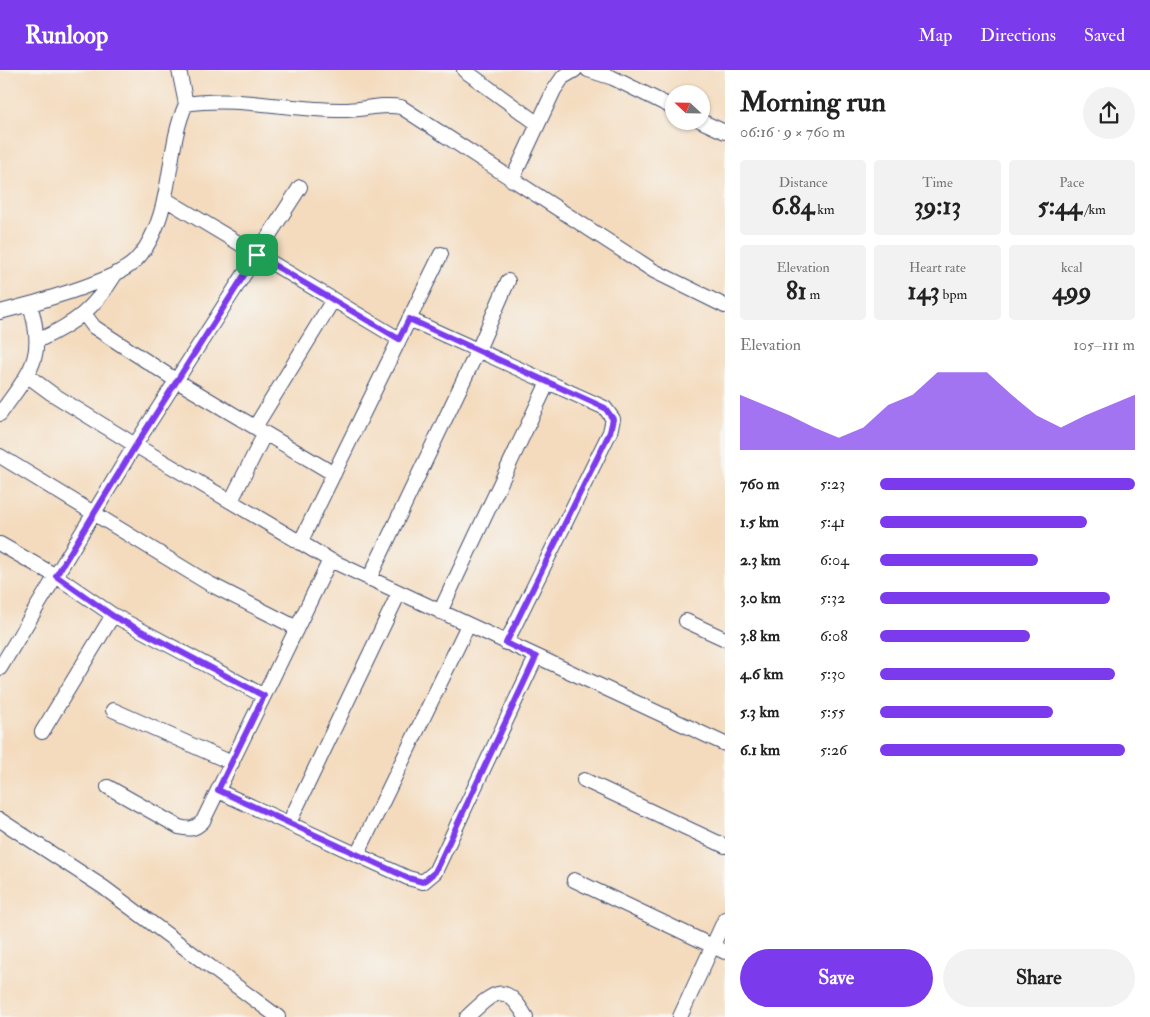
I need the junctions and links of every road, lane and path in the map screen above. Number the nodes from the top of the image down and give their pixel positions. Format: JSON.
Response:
{"nodes":[{"id":1,"x":179,"y":70,"type":"edge"},
{"id":2,"x":464,"y":70,"type":"edge"},
{"id":3,"x":575,"y":70,"type":"edge"},
{"id":4,"x":588,"y":70,"type":"edge"},
{"id":5,"x":186,"y":104,"type":"junction"},
{"id":6,"x":665,"y":104,"type":"edge"},
{"id":7,"x":538,"y":124,"type":"junction"},
{"id":8,"x":710,"y":125,"type":"edge"},
{"id":9,"x":725,"y":132,"type":"edge"},
{"id":10,"x":512,"y":180,"type":"junction"},
{"id":11,"x":300,"y":187,"type":"dead end"},
{"id":12,"x":165,"y":199,"type":"junction"},
{"id":13,"x":441,"y":254,"type":"dead end"},
{"id":14,"x":257,"y":255,"type":"junction"},
{"id":15,"x":116,"y":273,"type":"junction"},
{"id":16,"x":508,"y":281,"type":"dead end"},
{"id":17,"x":333,"y":300,"type":"junction"},
{"id":18,"x":30,"y":305,"type":"junction"},
{"id":19,"x":725,"y":306,"type":"edge"},
{"id":20,"x":0,"y":312,"type":"edge"},
{"id":21,"x":85,"y":314,"type":"junction"},
{"id":22,"x":409,"y":319,"type":"junction"},
{"id":23,"x":399,"y":339,"type":"junction"},
{"id":24,"x":38,"y":341,"type":"junction"},
{"id":25,"x":478,"y":350,"type":"junction"},
{"id":26,"x":28,"y":376,"type":"junction"},
{"id":27,"x":177,"y":380,"type":"junction"},
{"id":28,"x":548,"y":382,"type":"junction"},
{"id":29,"x":0,"y":414,"type":"edge"},
{"id":30,"x":260,"y":430,"type":"junction"},
{"id":31,"x":136,"y":445,"type":"junction"},
{"id":32,"x":0,"y":456,"type":"edge"},
{"id":33,"x":334,"y":474,"type":"junction"},
{"id":34,"x":231,"y":501,"type":"junction"},
{"id":35,"x":94,"y":513,"type":"junction"},
{"id":36,"x":300,"y":543,"type":"junction"},
{"id":37,"x":0,"y":544,"type":"edge"},
{"id":38,"x":330,"y":560,"type":"junction"},
{"id":39,"x":56,"y":576,"type":"junction"},
{"id":40,"x":369,"y":579,"type":"junction"},
{"id":41,"x":399,"y":593,"type":"junction"},
{"id":42,"x":440,"y":612,"type":"junction"},
{"id":43,"x":113,"y":616,"type":"junction"},
{"id":44,"x":686,"y":621,"type":"dead end"},
{"id":45,"x":468,"y":625,"type":"junction"},
{"id":46,"x":297,"y":628,"type":"junction"},
{"id":47,"x":725,"y":638,"type":"edge"},
{"id":48,"x":506,"y":643,"type":"junction"},
{"id":49,"x":536,"y":657,"type":"junction"},
{"id":50,"x":0,"y":668,"type":"edge"},
{"id":51,"x":264,"y":696,"type":"junction"},
{"id":52,"x":113,"y":710,"type":"dead end"},
{"id":53,"x":42,"y":732,"type":"dead end"},
{"id":54,"x":725,"y":744,"type":"edge"},
{"id":55,"x":232,"y":763,"type":"junction"},
{"id":56,"x":584,"y":780,"type":"dead end"},
{"id":57,"x":108,"y":787,"type":"dead end"},
{"id":58,"x":218,"y":790,"type":"junction"},
{"id":59,"x":0,"y":820,"type":"edge"},
{"id":60,"x":289,"y":823,"type":"junction"},
{"id":61,"x":725,"y":846,"type":"edge"},
{"id":62,"x":357,"y":855,"type":"junction"},
{"id":63,"x":574,"y":880,"type":"dead end"},
{"id":64,"x":725,"y":919,"type":"edge"},
{"id":65,"x":719,"y":949,"type":"edge"},
{"id":66,"x":278,"y":1017,"type":"edge"},
{"id":67,"x":467,"y":1017,"type":"edge"},
{"id":68,"x":526,"y":1017,"type":"edge"},
{"id":69,"x":680,"y":1017,"type":"edge"}],
"edges":[{"from":1,"to":5,"type":"street"},
{"from":2,"to":7,"type":"street"},
{"from":3,"to":7,"type":"street"},
{"from":4,"to":6,"type":"street"},
{"from":5,"to":10,"type":"street"},
{"from":5,"to":12,"type":"street"},
{"from":7,"to":10,"type":"street"},
{"from":8,"to":9,"type":"street"},
{"from":10,"to":19,"type":"street"},
{"from":11,"to":14,"type":"street"},
{"from":12,"to":14,"type":"street"},
{"from":12,"to":15,"type":"street"},
{"from":13,"to":22,"type":"street"},
{"from":14,"to":17,"type":"street"},
{"from":14,"to":27,"type":"street"},
{"from":15,"to":18,"type":"street"},
{"from":15,"to":21,"type":"street"},
{"from":16,"to":25,"type":"street"},
{"from":17,"to":23,"type":"street"},
{"from":17,"to":30,"type":"street"},
{"from":18,"to":20,"type":"street"},
{"from":18,"to":24,"type":"street"},
{"from":21,"to":24,"type":"street"},
{"from":21,"to":27,"type":"street"},
{"from":22,"to":23,"type":"street"},
{"from":22,"to":25,"type":"street"},
{"from":23,"to":33,"type":"street"},
{"from":24,"to":26,"type":"street"},
{"from":25,"to":28,"type":"street"},
{"from":25,"to":40,"type":"street"},
{"from":26,"to":29,"type":"street"},
{"from":26,"to":31,"type":"street"},
{"from":27,"to":30,"type":"street"},
{"from":27,"to":31,"type":"street"},
{"from":28,"to":42,"type":"street"},
{"from":28,"to":48,"type":"street"},
{"from":30,"to":33,"type":"street"},
{"from":30,"to":34,"type":"street"},
{"from":31,"to":34,"type":"street"},
{"from":31,"to":35,"type":"street"},
{"from":32,"to":35,"type":"street"},
{"from":33,"to":36,"type":"street"},
{"from":34,"to":36,"type":"street"},
{"from":35,"to":39,"type":"street"},
{"from":35,"to":46,"type":"street"},
{"from":36,"to":38,"type":"street"},
{"from":37,"to":39,"type":"street"},
{"from":38,"to":40,"type":"street"},
{"from":38,"to":46,"type":"street"},
{"from":39,"to":43,"type":"street"},
{"from":39,"to":50,"type":"street"},
{"from":40,"to":41,"type":"street"},
{"from":41,"to":42,"type":"street"},
{"from":41,"to":60,"type":"street"},
{"from":42,"to":45,"type":"street"},
{"from":43,"to":51,"type":"street"},
{"from":43,"to":53,"type":"street"},
{"from":44,"to":47,"type":"street"},
{"from":45,"to":48,"type":"street"},
{"from":45,"to":62,"type":"street"},
{"from":46,"to":51,"type":"street"},
{"from":48,"to":49,"type":"street"},
{"from":49,"to":54,"type":"street"},
{"from":49,"to":62,"type":"street"},
{"from":51,"to":55,"type":"street"},
{"from":52,"to":55,"type":"street"},
{"from":55,"to":58,"type":"street"},
{"from":56,"to":61,"type":"street"},
{"from":57,"to":58,"type":"street"},
{"from":58,"to":60,"type":"street"},
{"from":59,"to":66,"type":"street"},
{"from":60,"to":62,"type":"street"},
{"from":63,"to":65,"type":"street"},
{"from":64,"to":65,"type":"street"},
{"from":65,"to":69,"type":"street"},
{"from":67,"to":68,"type":"street"}]}
